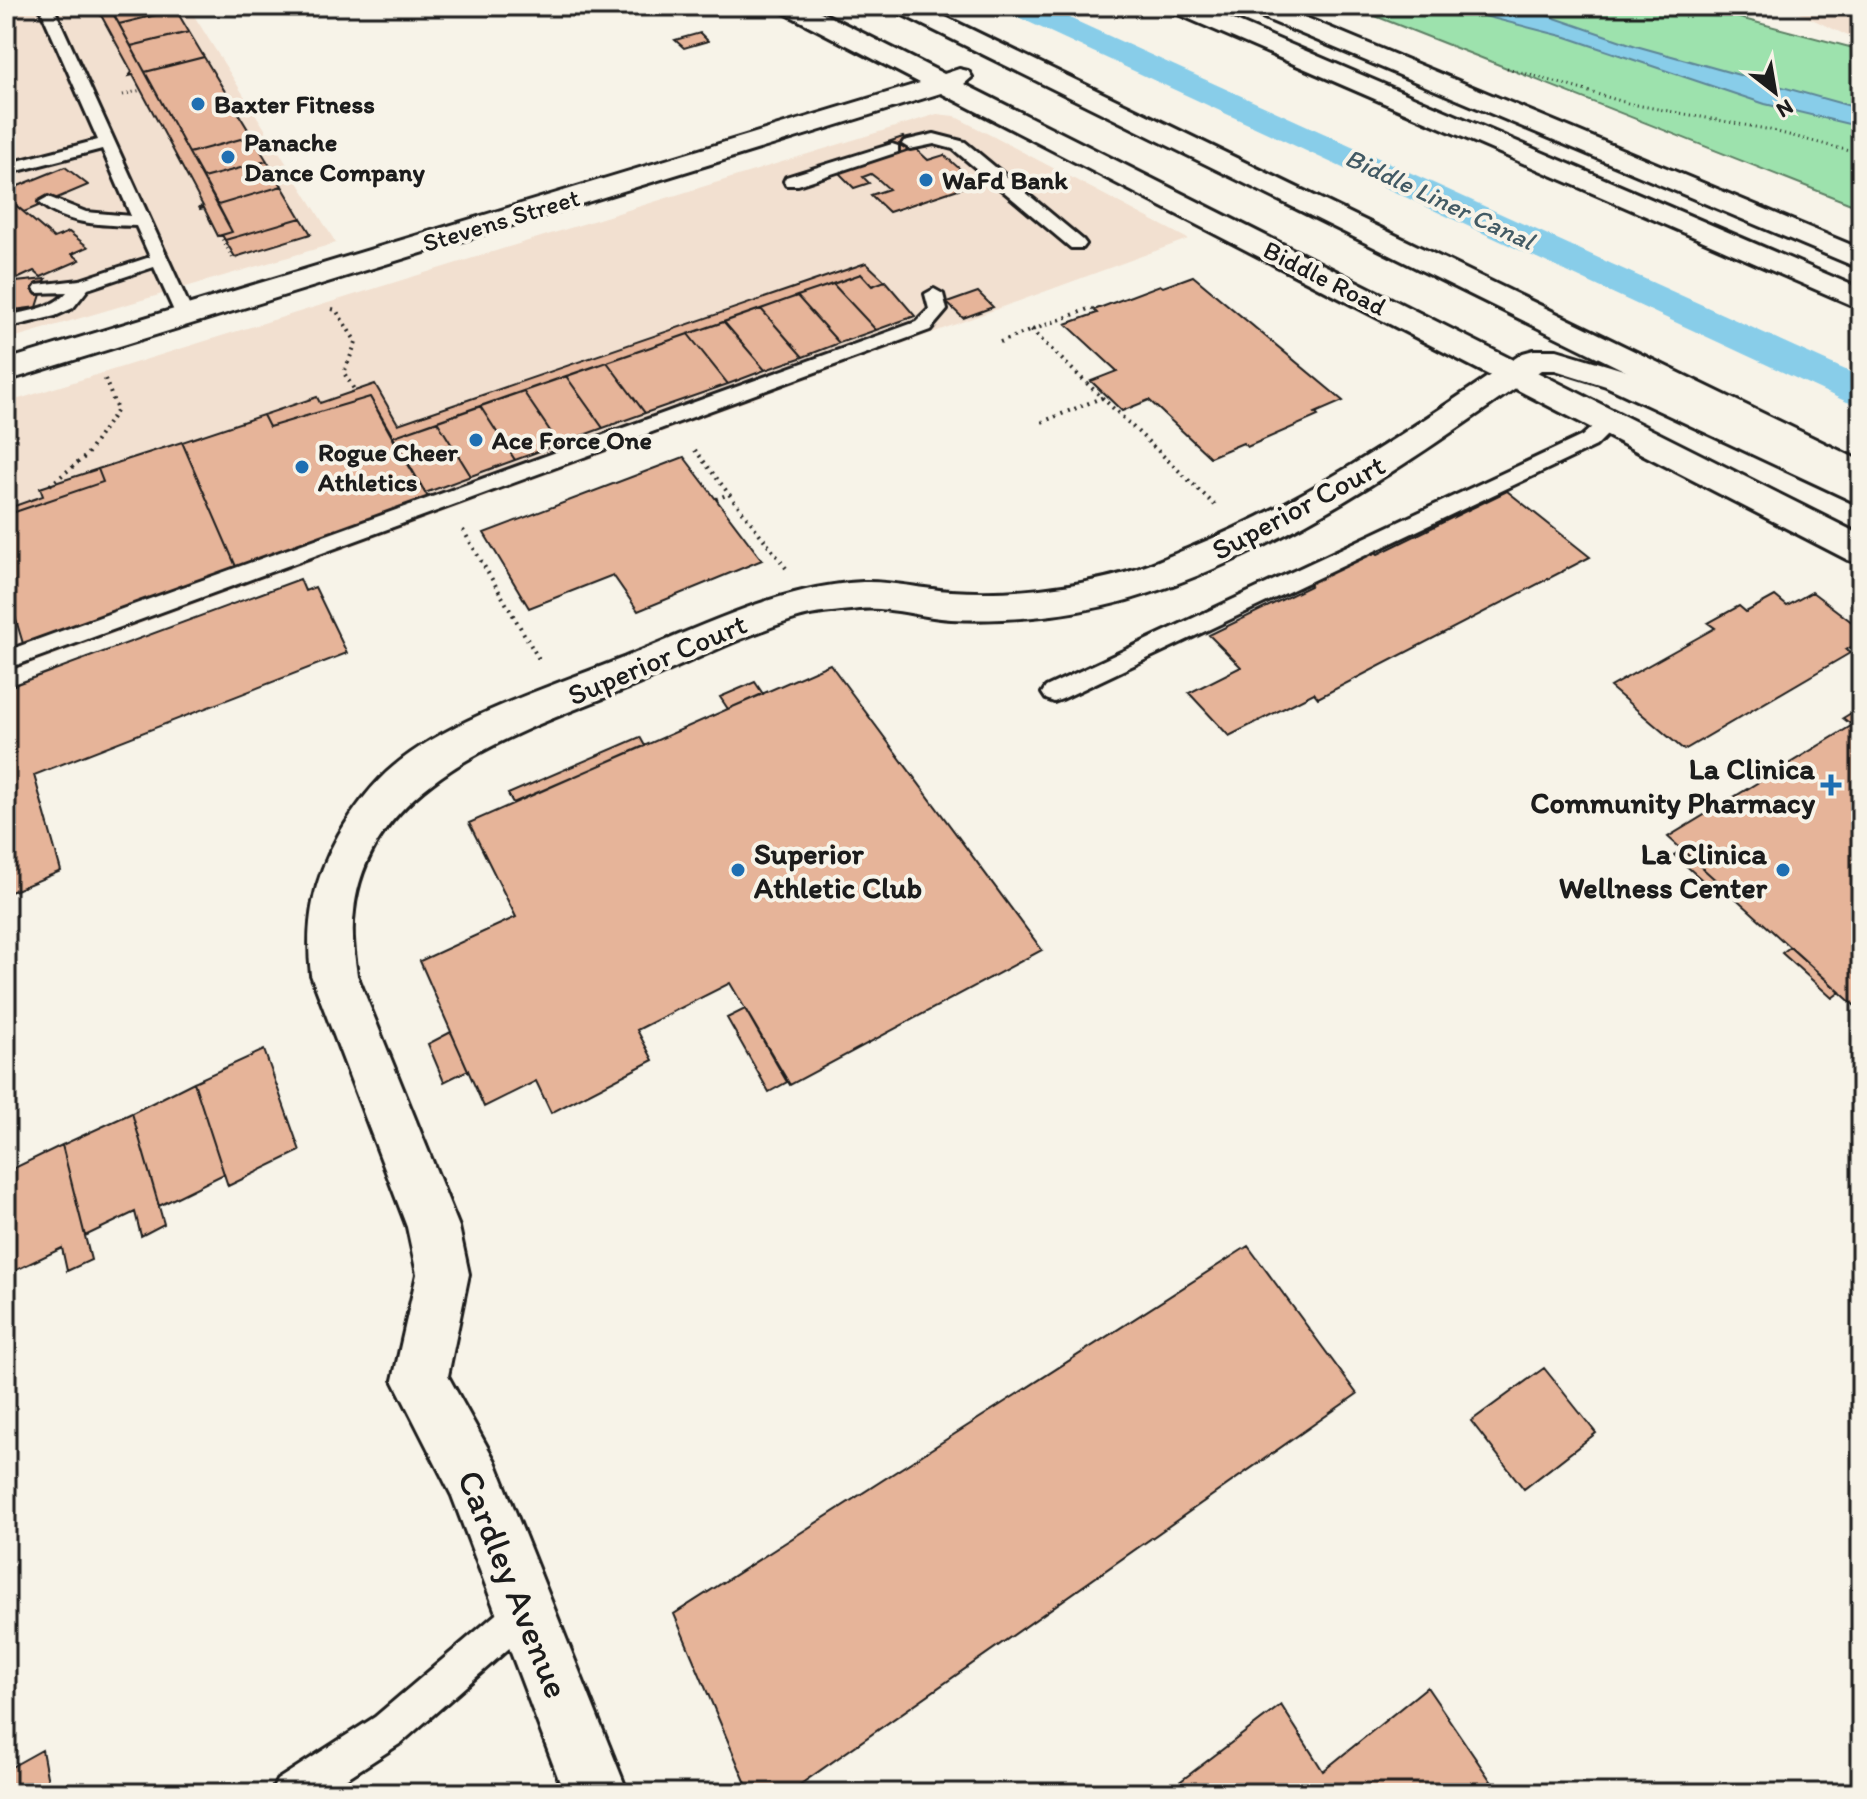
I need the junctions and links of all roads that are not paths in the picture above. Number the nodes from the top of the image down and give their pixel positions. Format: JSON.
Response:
{"nodes":[{"id":1,"x":46,"y":6,"type":"edge"},
{"id":2,"x":790,"y":6,"type":"edge"},
{"id":3,"x":889,"y":6,"type":"edge"},
{"id":4,"x":904,"y":6,"type":"edge"},
{"id":5,"x":1180,"y":6,"type":"edge"},
{"id":6,"x":1256,"y":6,"type":"edge"},
{"id":7,"x":994,"y":61,"type":"junction"},
{"id":8,"x":943,"y":84,"type":"junction"},
{"id":9,"x":1165,"y":136,"type":"junction"},
{"id":10,"x":108,"y":142,"type":"junction"},
{"id":11,"x":910,"y":144,"type":"dead end"},
{"id":12,"x":892,"y":149,"type":"dead end"},
{"id":13,"x":59,"y":155,"type":"junction"},
{"id":14,"x":25,"y":164,"type":"junction"},
{"id":15,"x":6,"y":169,"type":"edge"},
{"id":16,"x":46,"y":175,"type":"dead end"},
{"id":17,"x":792,"y":181,"type":"dead end"},
{"id":18,"x":24,"y":184,"type":"dead end"},
{"id":19,"x":69,"y":193,"type":"dead end"},
{"id":20,"x":48,"y":202,"type":"dead end"},
{"id":21,"x":142,"y":221,"type":"junction"},
{"id":22,"x":1077,"y":244,"type":"dead end"},
{"id":23,"x":158,"y":260,"type":"junction"},
{"id":24,"x":1861,"y":260,"type":"edge"},
{"id":25,"x":61,"y":268,"type":"dead end"},
{"id":26,"x":78,"y":290,"type":"junction"},
{"id":27,"x":41,"y":294,"type":"dead end"},
{"id":28,"x":934,"y":294,"type":"dead end"},
{"id":29,"x":1861,"y":300,"type":"edge"},
{"id":30,"x":185,"y":316,"type":"junction"},
{"id":31,"x":6,"y":322,"type":"edge"},
{"id":32,"x":6,"y":371,"type":"edge"},
{"id":33,"x":1512,"y":374,"type":"junction"},
{"id":34,"x":1609,"y":423,"type":"junction"},
{"id":35,"x":1861,"y":475,"type":"edge"},
{"id":36,"x":1861,"y":493,"type":"edge"},
{"id":37,"x":1861,"y":551,"type":"edge"},
{"id":38,"x":6,"y":660,"type":"edge"},
{"id":39,"x":1054,"y":693,"type":"dead end"},
{"id":40,"x":420,"y":1380,"type":"joint"},
{"id":41,"x":527,"y":1610,"type":"junction"},
{"id":42,"x":290,"y":1793,"type":"edge"},
{"id":43,"x":596,"y":1793,"type":"edge"}],
"edges":[{"from":1,"to":10,"type":"lane"},
{"from":2,"to":8,"type":"main road","name":"Biddle Road"},
{"from":3,"to":7,"type":"main road","name":"Biddle Road"},
{"from":4,"to":9,"type":"main road","name":"Biddle Road"},
{"from":5,"to":29,"type":"main road"},
{"from":6,"to":24,"type":"main road"},
{"from":7,"to":8,"type":"main road","name":"Stevens Street"},
{"from":7,"to":9,"type":"main road","name":"Biddle Road"},
{"from":8,"to":30,"type":"main road","name":"Stevens Street"},
{"from":8,"to":33,"type":"main road","name":"Biddle Road"},
{"from":9,"to":35,"type":"main road","name":"Biddle Road"},
{"from":10,"to":13,"type":"lane"},
{"from":10,"to":21,"type":"lane"},
{"from":11,"to":22,"type":"lane"},
{"from":12,"to":17,"type":"lane"},
{"from":13,"to":14,"type":"lane"},
{"from":13,"to":16,"type":"lane"},
{"from":14,"to":15,"type":"lane"},
{"from":14,"to":18,"type":"lane"},
{"from":19,"to":21,"type":"lane"},
{"from":20,"to":21,"type":"lane"},
{"from":21,"to":23,"type":"lane"},
{"from":23,"to":26,"type":"lane"},
{"from":23,"to":30,"type":"lane"},
{"from":25,"to":26,"type":"lane"},
{"from":26,"to":27,"type":"lane"},
{"from":26,"to":31,"type":"lane"},
{"from":28,"to":38,"type":"lane"},
{"from":30,"to":32,"type":"main road","name":"Stevens Street"},
{"from":33,"to":34,"type":"main road","name":"Biddle Road"},
{"from":33,"to":36,"type":"main road","name":"Superior Court"},
{"from":33,"to":40,"type":"main road","name":"Superior Court"},
{"from":34,"to":37,"type":"main road","name":"Biddle Road"},
{"from":34,"to":39,"type":"lane"},
{"from":40,"to":41,"type":"main road","name":"Cardley Avenue"},
{"from":41,"to":42,"type":"lane"},
{"from":41,"to":43,"type":"main road","name":"Cardley Avenue"}]}
